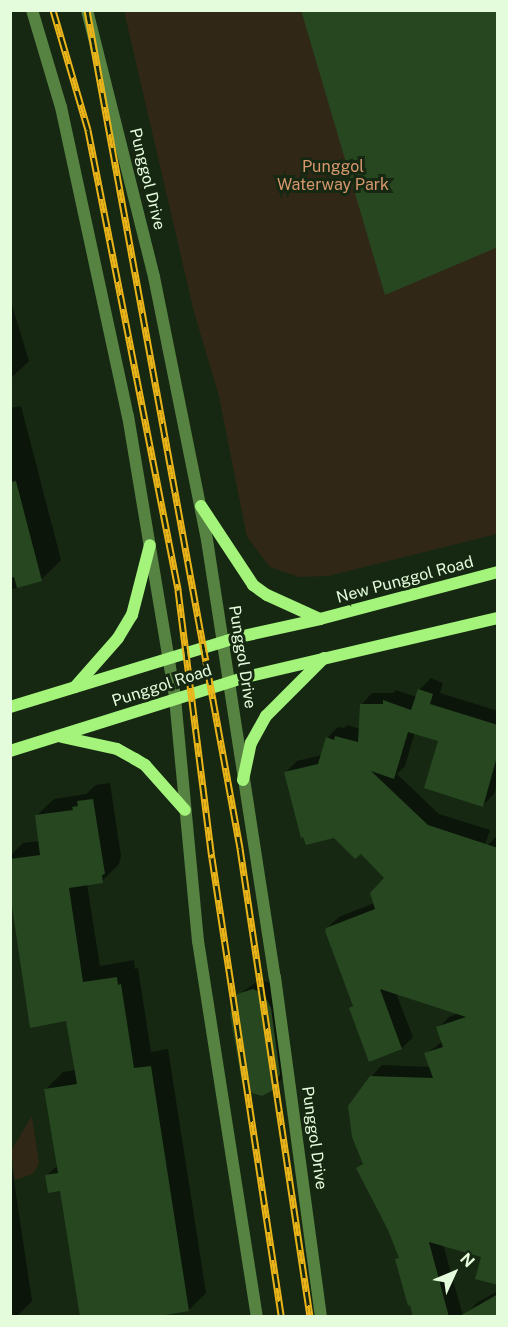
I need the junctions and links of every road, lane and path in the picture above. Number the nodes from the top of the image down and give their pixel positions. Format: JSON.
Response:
{"nodes":[{"id":1,"x":32,"y":10,"type":"edge"},
{"id":2,"x":87,"y":10,"type":"edge"},
{"id":3,"x":201,"y":506,"type":"junction"},
{"id":4,"x":150,"y":545,"type":"junction"},
{"id":5,"x":498,"y":572,"type":"edge"},
{"id":6,"x":498,"y":618,"type":"edge"},
{"id":7,"x":320,"y":619,"type":"junction"},
{"id":8,"x":223,"y":642,"type":"junction"},
{"id":9,"x":325,"y":657,"type":"junction"},
{"id":10,"x":168,"y":659,"type":"junction"},
{"id":11,"x":230,"y":682,"type":"junction"},
{"id":12,"x":74,"y":688,"type":"junction"},
{"id":13,"x":175,"y":698,"type":"junction"},
{"id":14,"x":10,"y":707,"type":"edge"},
{"id":15,"x":61,"y":737,"type":"junction"},
{"id":16,"x":10,"y":751,"type":"edge"},
{"id":17,"x":243,"y":780,"type":"junction"},
{"id":18,"x":185,"y":810,"type":"junction"},
{"id":19,"x":257,"y":1317,"type":"edge"},
{"id":20,"x":321,"y":1317,"type":"edge"}],
"edges":[{"from":1,"to":4,"type":"street"},
{"from":2,"to":3,"type":"street","name":"Punggol Drive"},
{"from":3,"to":7,"type":"main road"},
{"from":3,"to":8,"type":"street","name":"Punggol Drive"},
{"from":4,"to":10,"type":"street"},
{"from":4,"to":12,"type":"main road"},
{"from":5,"to":7,"type":"main road","name":"New Punggol Road"},
{"from":6,"to":9,"type":"main road"},
{"from":7,"to":8,"type":"main road","name":"Punggol Road"},
{"from":8,"to":10,"type":"main road","name":"Punggol Road"},
{"from":8,"to":11,"type":"street","name":"Punggol Drive"},
{"from":9,"to":11,"type":"main road","name":"Punggol Road"},
{"from":9,"to":17,"type":"main road"},
{"from":10,"to":12,"type":"main road","name":"Punggol Road"},
{"from":10,"to":13,"type":"street"},
{"from":11,"to":13,"type":"main road","name":"Punggol Road"},
{"from":11,"to":17,"type":"street","name":"Punggol Drive"},
{"from":12,"to":14,"type":"main road","name":"Punggol Road"},
{"from":13,"to":15,"type":"main road","name":"Punggol Road"},
{"from":13,"to":18,"type":"street"},
{"from":15,"to":16,"type":"main road","name":"Punggol Road"},
{"from":15,"to":18,"type":"main road"},
{"from":17,"to":20,"type":"street","name":"Punggol Drive"},
{"from":18,"to":19,"type":"street"}]}
